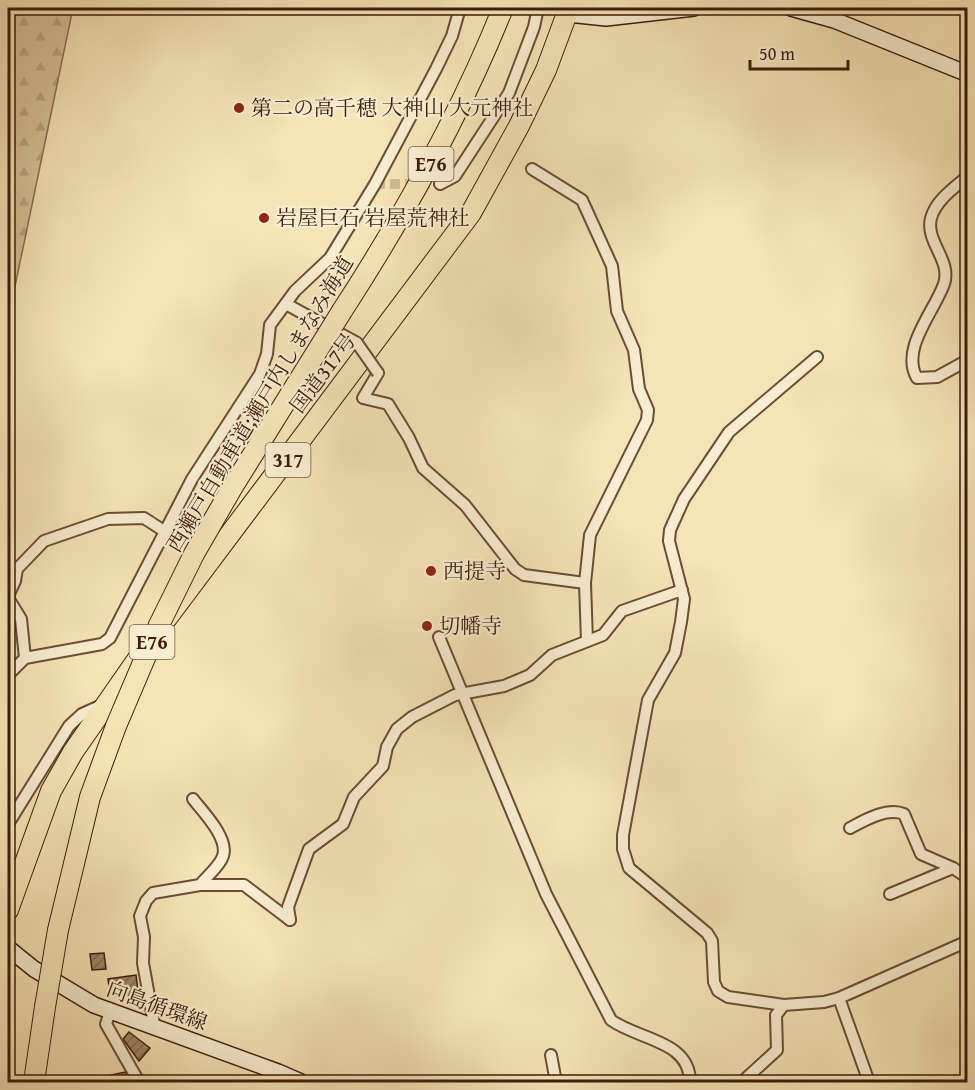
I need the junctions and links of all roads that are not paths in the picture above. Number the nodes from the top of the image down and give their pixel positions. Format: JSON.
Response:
{"nodes":[{"id":1,"x":460,"y":8,"type":"edge"},
{"id":2,"x":503,"y":8,"type":"edge"},
{"id":3,"x":538,"y":8,"type":"edge"},
{"id":4,"x":694,"y":8,"type":"edge"},
{"id":5,"x":791,"y":8,"type":"edge"},
{"id":6,"x":568,"y":11,"type":"edge"},
{"id":7,"x":968,"y":74,"type":"edge"},
{"id":8,"x":532,"y":169,"type":"dead end"},
{"id":9,"x":968,"y":176,"type":"edge"},
{"id":10,"x":440,"y":184,"type":"tunnel mouth"},
{"id":11,"x":286,"y":304,"type":"junction"},
{"id":12,"x":817,"y":357,"type":"dead end"},
{"id":13,"x":968,"y":360,"type":"edge"},
{"id":14,"x":164,"y":531,"type":"junction"},
{"id":15,"x":585,"y":583,"type":"junction"},
{"id":16,"x":682,"y":590,"type":"junction"},
{"id":17,"x":8,"y":597,"type":"edge"},
{"id":18,"x":439,"y":637,"type":"dead end"},
{"id":19,"x":587,"y":641,"type":"junction"},
{"id":20,"x":26,"y":658,"type":"junction"},
{"id":21,"x":8,"y":675,"type":"edge"},
{"id":22,"x":463,"y":694,"type":"junction"},
{"id":23,"x":104,"y":705,"type":"junction"},
{"id":24,"x":193,"y":799,"type":"dead end"},
{"id":25,"x":8,"y":824,"type":"edge"},
{"id":26,"x":850,"y":828,"type":"dead end"},
{"id":27,"x":953,"y":868,"type":"junction"},
{"id":28,"x":968,"y":878,"type":"edge"},
{"id":29,"x":200,"y":885,"type":"junction"},
{"id":30,"x":890,"y":894,"type":"dead end"},
{"id":31,"x":8,"y":910,"type":"edge"},
{"id":32,"x":968,"y":941,"type":"edge"},
{"id":33,"x":8,"y":948,"type":"edge"},
{"id":34,"x":839,"y":998,"type":"junction"},
{"id":35,"x":783,"y":1005,"type":"junction"},
{"id":36,"x":110,"y":1011,"type":"junction"},
{"id":37,"x":155,"y":1029,"type":"junction"},
{"id":38,"x":551,"y":1055,"type":"dead end"},
{"id":39,"x":34,"y":1083,"type":"edge"},
{"id":40,"x":139,"y":1083,"type":"edge"},
{"id":41,"x":301,"y":1083,"type":"edge"},
{"id":42,"x":556,"y":1083,"type":"edge"},
{"id":43,"x":690,"y":1083,"type":"edge"},
{"id":44,"x":742,"y":1083,"type":"edge"},
{"id":45,"x":869,"y":1083,"type":"edge"}],
"edges":[{"from":1,"to":11,"type":"street"},
{"from":2,"to":39,"type":"highway","name":"西瀬戸自動車道;瀬戸内しまなみ海道","number":"E76","bridge":true},
{"from":3,"to":10,"type":"street"},
{"from":4,"to":6,"type":"main road"},
{"from":5,"to":7,"type":"main road"},
{"from":6,"to":23,"type":"highway","name":"国道317号","number":"317"},
{"from":8,"to":15,"type":"street"},
{"from":9,"to":13,"type":"street"},
{"from":11,"to":14,"type":"street"},
{"from":11,"to":15,"type":"street","bridge":true},
{"from":12,"to":16,"type":"street"},
{"from":14,"to":17,"type":"street"},
{"from":14,"to":20,"type":"street"},
{"from":15,"to":19,"type":"street"},
{"from":16,"to":19,"type":"street"},
{"from":16,"to":35,"type":"street"},
{"from":17,"to":20,"type":"street"},
{"from":18,"to":22,"type":"street"},
{"from":19,"to":22,"type":"street"},
{"from":20,"to":21,"type":"street"},
{"from":22,"to":29,"type":"street"},
{"from":22,"to":43,"type":"street"},
{"from":23,"to":25,"type":"street"},
{"from":23,"to":31,"type":"highway","name":"国道317号","number":"317"},
{"from":24,"to":29,"type":"street"},
{"from":26,"to":27,"type":"street"},
{"from":27,"to":28,"type":"street"},
{"from":27,"to":30,"type":"street"},
{"from":29,"to":37,"type":"street"},
{"from":32,"to":34,"type":"street"},
{"from":33,"to":36,"type":"main road","name":"向島循環線"},
{"from":34,"to":35,"type":"street"},
{"from":34,"to":45,"type":"street"},
{"from":35,"to":44,"type":"street"},
{"from":36,"to":37,"type":"main road","name":"向島循環線"},
{"from":36,"to":40,"type":"street"},
{"from":37,"to":41,"type":"main road","name":"向島循環線"},
{"from":38,"to":42,"type":"street"}]}
